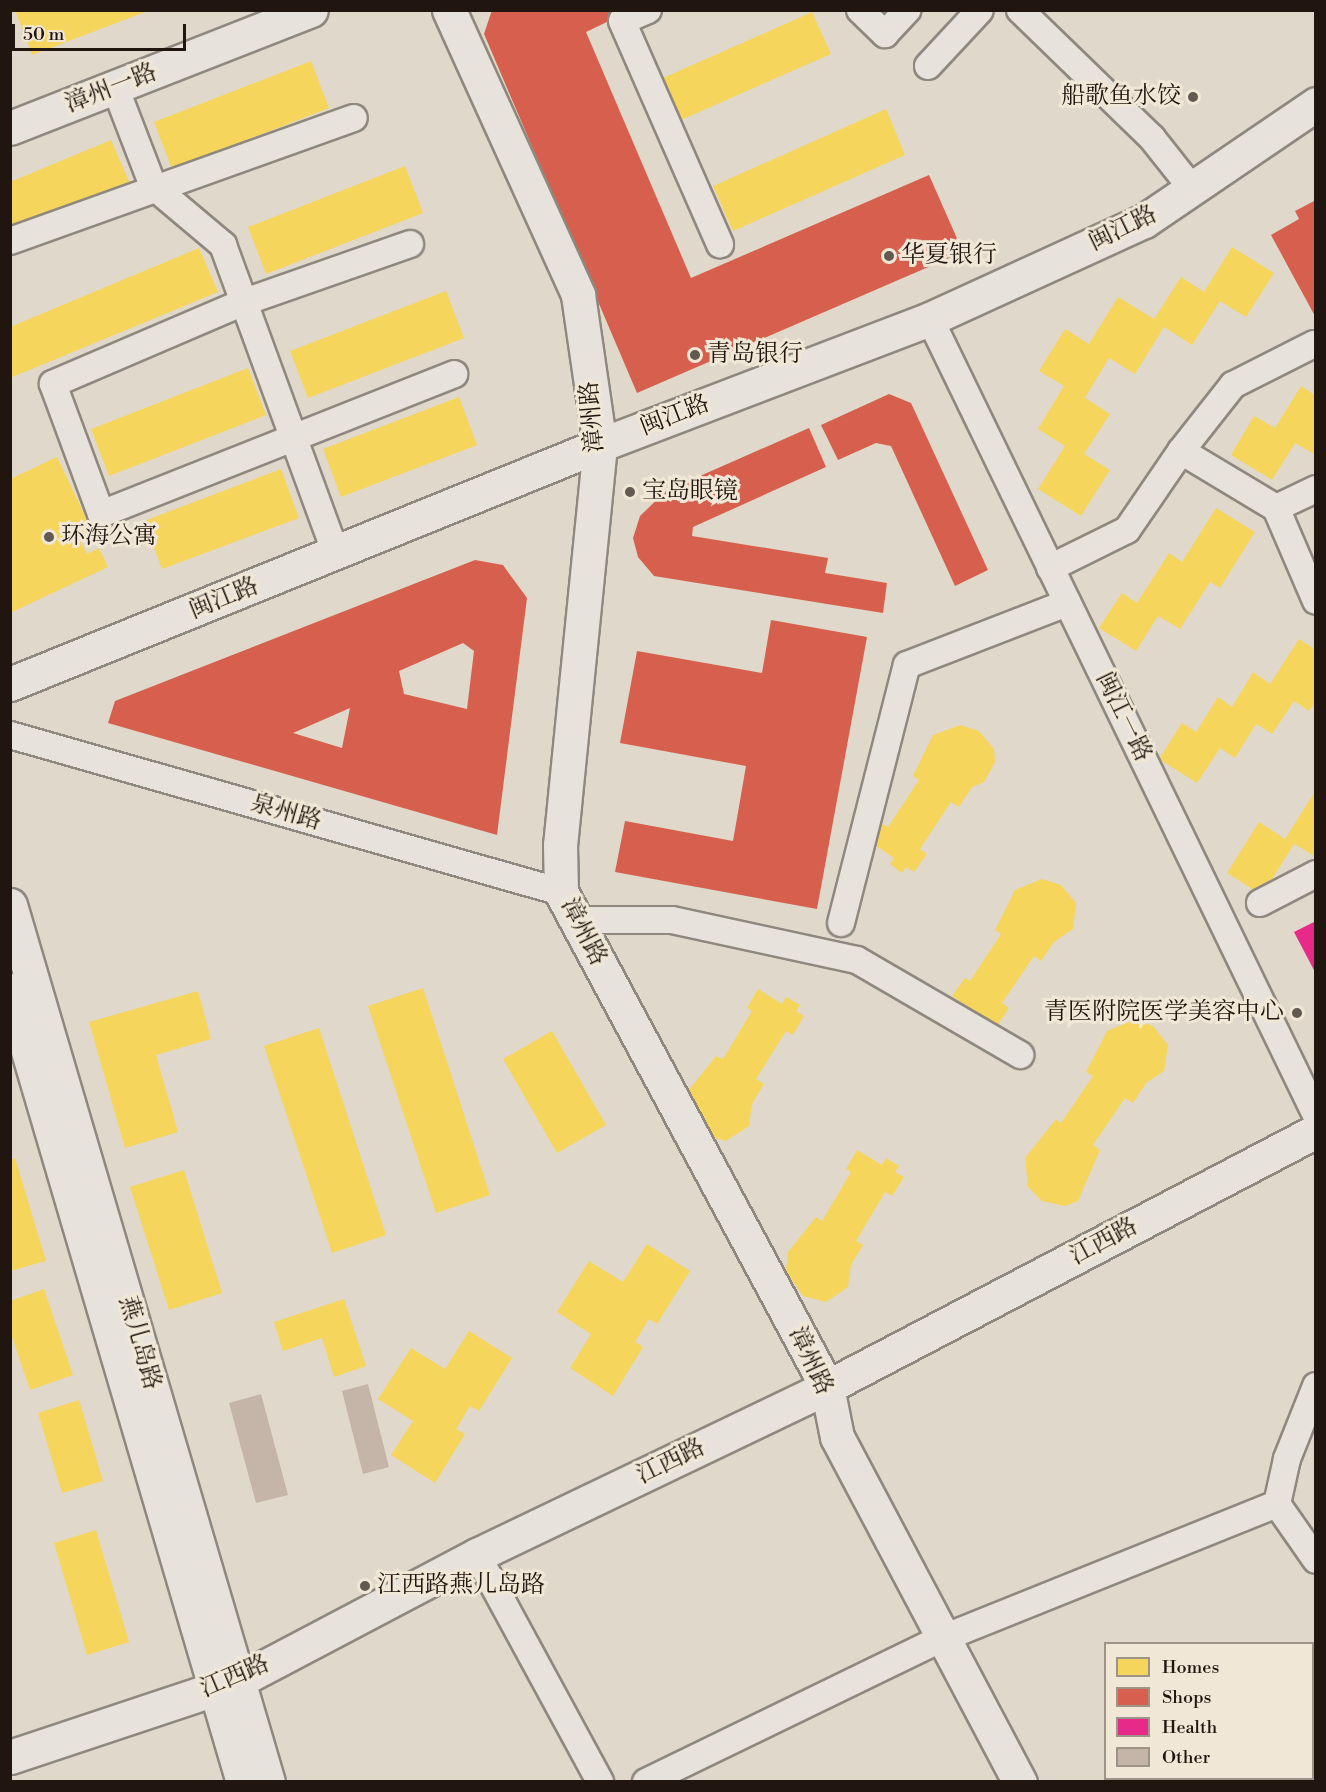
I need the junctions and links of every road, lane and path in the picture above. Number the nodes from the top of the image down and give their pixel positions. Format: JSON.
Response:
{"nodes":[{"id":1,"x":311,"y":10,"type":"edge"},
{"id":2,"x":449,"y":10,"type":"edge"},
{"id":3,"x":648,"y":10,"type":"edge"},
{"id":4,"x":860,"y":10,"type":"edge"},
{"id":5,"x":908,"y":10,"type":"edge"},
{"id":6,"x":980,"y":10,"type":"edge"},
{"id":7,"x":1020,"y":10,"type":"edge"},
{"id":8,"x":928,"y":66,"type":"dead end"},
{"id":9,"x":115,"y":87,"type":"junction"},
{"id":10,"x":1316,"y":104,"type":"edge"},
{"id":11,"x":354,"y":118,"type":"dead end"},
{"id":12,"x":10,"y":128,"type":"edge"},
{"id":13,"x":153,"y":186,"type":"junction"},
{"id":14,"x":1194,"y":192,"type":"junction"},
{"id":15,"x":10,"y":241,"type":"edge"},
{"id":16,"x":410,"y":244,"type":"dead end"},
{"id":17,"x":720,"y":244,"type":"dead end"},
{"id":18,"x":244,"y":302,"type":"junction"},
{"id":19,"x":930,"y":319,"type":"junction"},
{"id":20,"x":1314,"y":344,"type":"dead end"},
{"id":21,"x":454,"y":374,"type":"dead end"},
{"id":22,"x":294,"y":439,"type":"junction"},
{"id":23,"x":600,"y":445,"type":"junction"},
{"id":24,"x":1181,"y":451,"type":"junction"},
{"id":25,"x":1316,"y":489,"type":"edge"},
{"id":26,"x":1276,"y":508,"type":"junction"},
{"id":27,"x":336,"y":554,"type":"junction"},
{"id":28,"x":1050,"y":568,"type":"junction"},
{"id":29,"x":1316,"y":601,"type":"edge"},
{"id":30,"x":1067,"y":603,"type":"junction"},
{"id":31,"x":10,"y":684,"type":"edge"},
{"id":32,"x":10,"y":735,"type":"edge"},
{"id":33,"x":1316,"y":874,"type":"edge"},
{"id":34,"x":561,"y":892,"type":"junction"},
{"id":35,"x":1260,"y":903,"type":"dead end"},
{"id":36,"x":10,"y":905,"type":"edge"},
{"id":37,"x":577,"y":920,"type":"junction"},
{"id":38,"x":841,"y":923,"type":"dead end"},
{"id":39,"x":10,"y":990,"type":"edge"},
{"id":40,"x":1020,"y":1055,"type":"dead end"},
{"id":41,"x":1316,"y":1114,"type":"edge"},
{"id":42,"x":1316,"y":1131,"type":"edge"},
{"id":43,"x":1316,"y":1386,"type":"edge"},
{"id":44,"x":827,"y":1387,"type":"junction"},
{"id":45,"x":1277,"y":1504,"type":"junction"},
{"id":46,"x":477,"y":1555,"type":"junction"},
{"id":47,"x":1316,"y":1560,"type":"edge"},
{"id":48,"x":942,"y":1639,"type":"junction"},
{"id":49,"x":227,"y":1684,"type":"junction"},
{"id":50,"x":10,"y":1757,"type":"edge"},
{"id":51,"x":243,"y":1782,"type":"edge"},
{"id":52,"x":268,"y":1782,"type":"edge"},
{"id":53,"x":600,"y":1782,"type":"edge"},
{"id":54,"x":646,"y":1782,"type":"edge"},
{"id":55,"x":1020,"y":1782,"type":"edge"}],
"edges":[{"from":1,"to":9,"type":"street","name":"漳州一路"},
{"from":2,"to":23,"type":"street","name":"漳州路"},
{"from":3,"to":17,"type":"street"},
{"from":4,"to":5,"type":"street"},
{"from":6,"to":8,"type":"street"},
{"from":7,"to":14,"type":"street"},
{"from":9,"to":12,"type":"street","name":"漳州一路"},
{"from":9,"to":13,"type":"street"},
{"from":10,"to":14,"type":"street","name":"闽江路"},
{"from":11,"to":13,"type":"street"},
{"from":13,"to":15,"type":"street"},
{"from":13,"to":18,"type":"street"},
{"from":14,"to":19,"type":"street","name":"闽江路"},
{"from":16,"to":18,"type":"street"},
{"from":18,"to":22,"type":"street"},
{"from":18,"to":22,"type":"street"},
{"from":19,"to":23,"type":"street","name":"闽江路"},
{"from":19,"to":28,"type":"street","name":"闽江一路"},
{"from":20,"to":24,"type":"street"},
{"from":21,"to":22,"type":"street"},
{"from":22,"to":27,"type":"street"},
{"from":23,"to":27,"type":"street","name":"闽江路"},
{"from":23,"to":34,"type":"street","name":"漳州路"},
{"from":24,"to":26,"type":"street"},
{"from":24,"to":28,"type":"street"},
{"from":25,"to":26,"type":"street"},
{"from":26,"to":29,"type":"street"},
{"from":27,"to":31,"type":"street","name":"闽江路"},
{"from":28,"to":30,"type":"street","name":"闽江一路"},
{"from":30,"to":38,"type":"street"},
{"from":30,"to":41,"type":"street","name":"闽江一路"},
{"from":32,"to":34,"type":"street","name":"泉州路"},
{"from":33,"to":35,"type":"street"},
{"from":34,"to":37,"type":"street","name":"漳州路"},
{"from":36,"to":49,"type":"street","name":"燕儿岛路"},
{"from":37,"to":40,"type":"street"},
{"from":37,"to":44,"type":"street","name":"漳州路"},
{"from":39,"to":49,"type":"street","name":"燕儿岛路"},
{"from":42,"to":44,"type":"street","name":"江西路"},
{"from":43,"to":45,"type":"street"},
{"from":44,"to":46,"type":"street","name":"江西路"},
{"from":44,"to":48,"type":"street","name":"漳州路"},
{"from":45,"to":47,"type":"street"},
{"from":45,"to":48,"type":"street"},
{"from":46,"to":49,"type":"street","name":"江西路"},
{"from":46,"to":53,"type":"street"},
{"from":48,"to":54,"type":"street"},
{"from":48,"to":55,"type":"street","name":"漳州路"},
{"from":49,"to":50,"type":"street","name":"江西路"},
{"from":49,"to":51,"type":"street","name":"燕儿岛路"},
{"from":49,"to":52,"type":"street","name":"燕儿岛路"}]}
